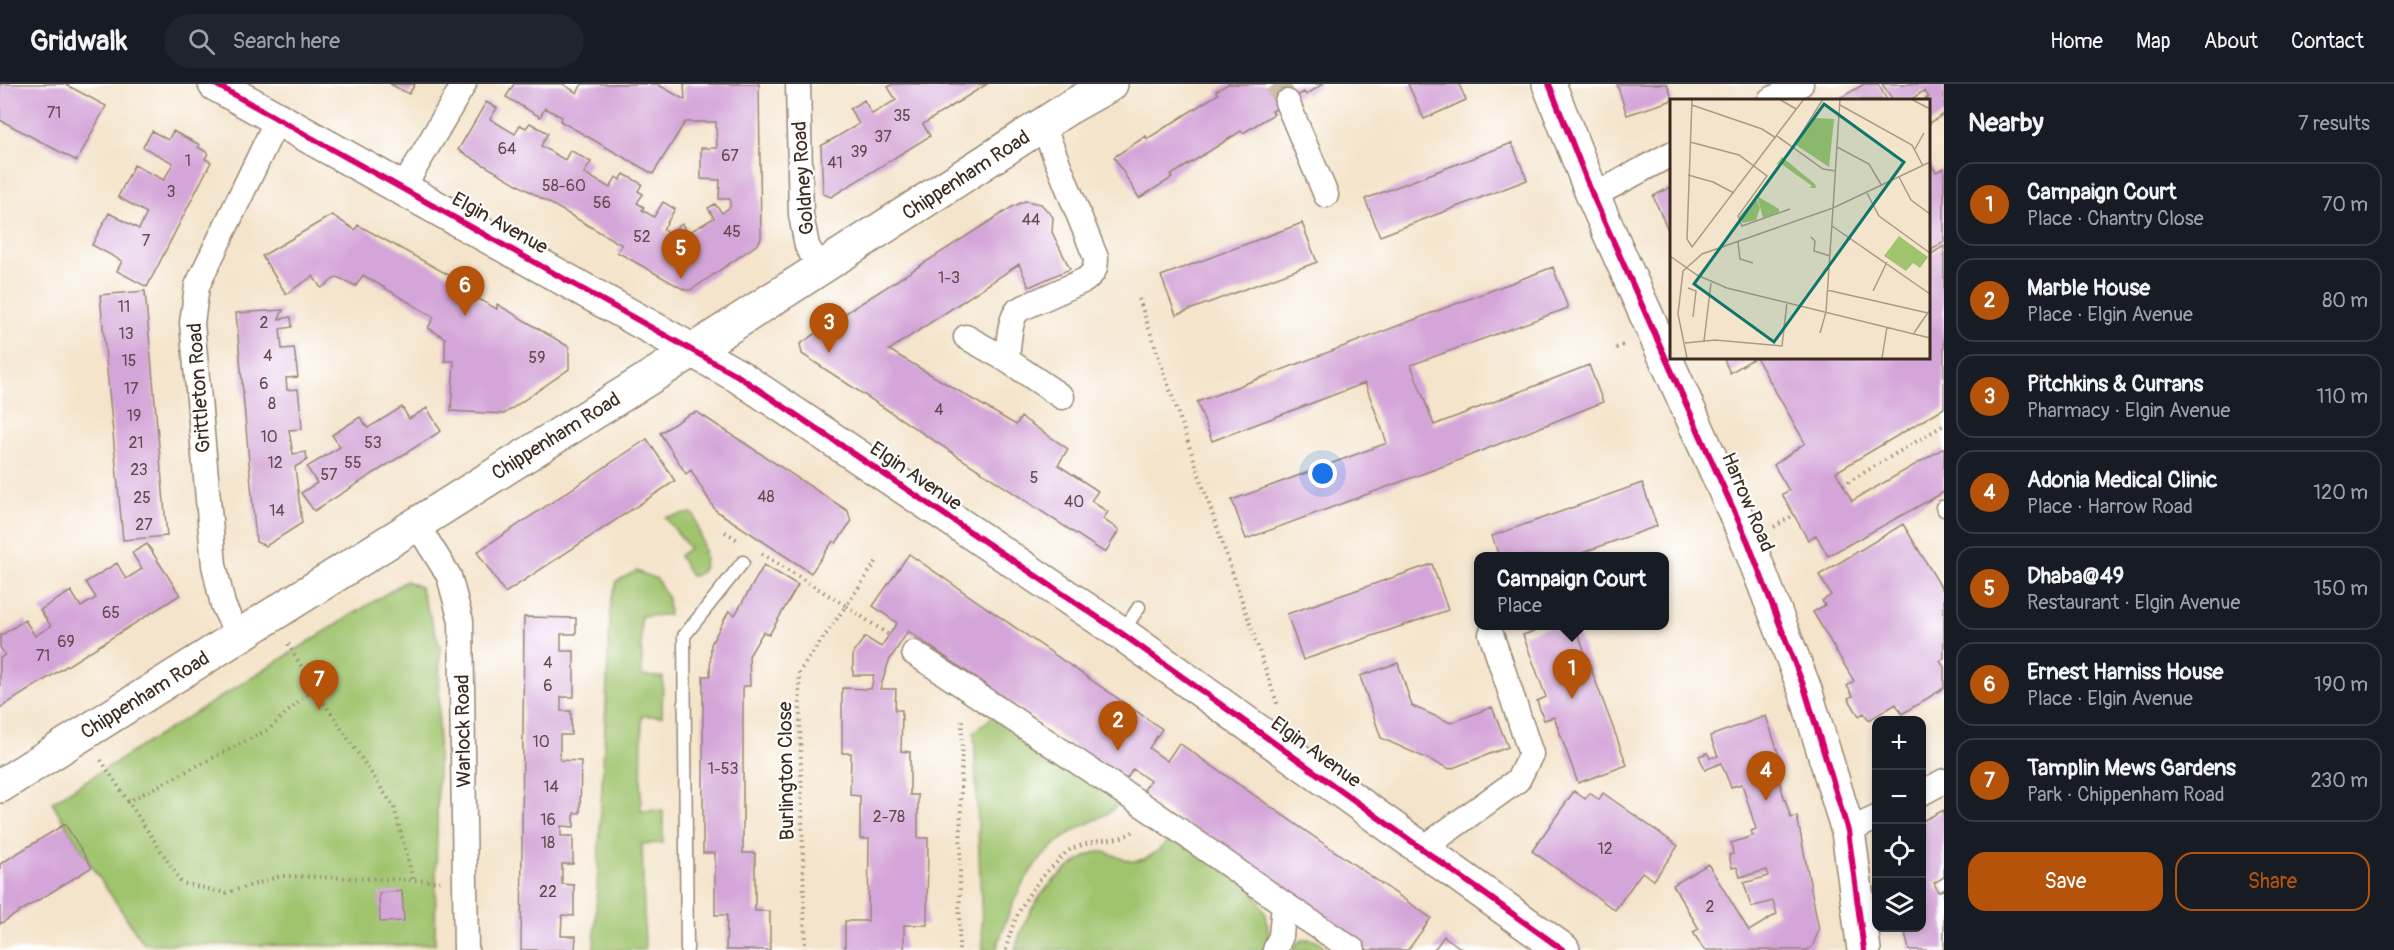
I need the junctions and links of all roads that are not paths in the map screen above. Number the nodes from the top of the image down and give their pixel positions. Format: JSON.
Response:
{"nodes":[{"id":1,"x":215,"y":84,"type":"edge"},
{"id":2,"x":464,"y":84,"type":"edge"},
{"id":3,"x":798,"y":84,"type":"edge"},
{"id":4,"x":1111,"y":84,"type":"edge"},
{"id":5,"x":1549,"y":84,"type":"edge"},
{"id":6,"x":1801,"y":84,"type":"edge"},
{"id":7,"x":1772,"y":99,"type":"edge"},
{"id":8,"x":1287,"y":102,"type":"tunnel mouth"},
{"id":9,"x":278,"y":118,"type":"junction"},
{"id":10,"x":1043,"y":126,"type":"junction"},
{"id":11,"x":1670,"y":155,"type":"edge"},
{"id":12,"x":402,"y":188,"type":"junction"},
{"id":13,"x":1326,"y":195,"type":"dead end"},
{"id":14,"x":1593,"y":196,"type":"junction"},
{"id":15,"x":820,"y":268,"type":"junction"},
{"id":16,"x":966,"y":337,"type":"dead end"},
{"id":17,"x":692,"y":351,"type":"junction"},
{"id":18,"x":1007,"y":360,"type":"junction"},
{"id":19,"x":1062,"y":397,"type":"dead end"},
{"id":20,"x":416,"y":523,"type":"junction"},
{"id":21,"x":743,"y":562,"type":"dead end"},
{"id":22,"x":1491,"y":634,"type":"dead end"},
{"id":23,"x":238,"y":636,"type":"junction"},
{"id":24,"x":914,"y":653,"type":"dead end"},
{"id":25,"x":1944,"y":781,"type":"edge"},
{"id":26,"x":0,"y":786,"type":"edge"},
{"id":27,"x":1926,"y":791,"type":"edge"},
{"id":28,"x":1862,"y":825,"type":"edge"},
{"id":29,"x":1422,"y":849,"type":"junction"},
{"id":30,"x":1284,"y":904,"type":"junction"},
{"id":31,"x":466,"y":950,"type":"edge"},
{"id":32,"x":687,"y":950,"type":"edge"},
{"id":33,"x":1275,"y":950,"type":"edge"},
{"id":34,"x":1353,"y":950,"type":"edge"},
{"id":35,"x":1563,"y":950,"type":"edge"},
{"id":36,"x":1864,"y":950,"type":"edge"}],
"edges":[{"from":1,"to":9,"type":"main road","name":"Elgin Avenue"},
{"from":2,"to":12,"type":"street"},
{"from":3,"to":15,"type":"street","name":"Goldney Road"},
{"from":4,"to":10,"type":"main road","name":"Chippenham Road"},
{"from":5,"to":14,"type":"main road","name":"Harrow Road"},
{"from":6,"to":7,"type":"street"},
{"from":8,"to":13,"type":"street"},
{"from":9,"to":12,"type":"main road","name":"Elgin Avenue"},
{"from":9,"to":23,"type":"street","name":"Grittleton Road"},
{"from":10,"to":15,"type":"main road","name":"Chippenham Road"},
{"from":10,"to":18,"type":"street"},
{"from":11,"to":14,"type":"street"},
{"from":12,"to":17,"type":"main road","name":"Elgin Avenue"},
{"from":14,"to":28,"type":"main road","name":"Harrow Road"},
{"from":15,"to":17,"type":"main road","name":"Chippenham Road"},
{"from":16,"to":18,"type":"street"},
{"from":17,"to":20,"type":"main road","name":"Chippenham Road"},
{"from":17,"to":29,"type":"main road","name":"Elgin Avenue"},
{"from":18,"to":19,"type":"street"},
{"from":20,"to":23,"type":"main road","name":"Chippenham Road"},
{"from":20,"to":31,"type":"street","name":"Warlock Road"},
{"from":21,"to":32,"type":"lane"},
{"from":22,"to":29,"type":"street"},
{"from":23,"to":26,"type":"main road","name":"Chippenham Road"},
{"from":24,"to":30,"type":"street"},
{"from":25,"to":27,"type":"street"},
{"from":28,"to":36,"type":"main road","name":"Harrow Road"},
{"from":29,"to":35,"type":"main road","name":"Elgin Avenue"},
{"from":30,"to":33,"type":"street"},
{"from":30,"to":34,"type":"street"}]}
